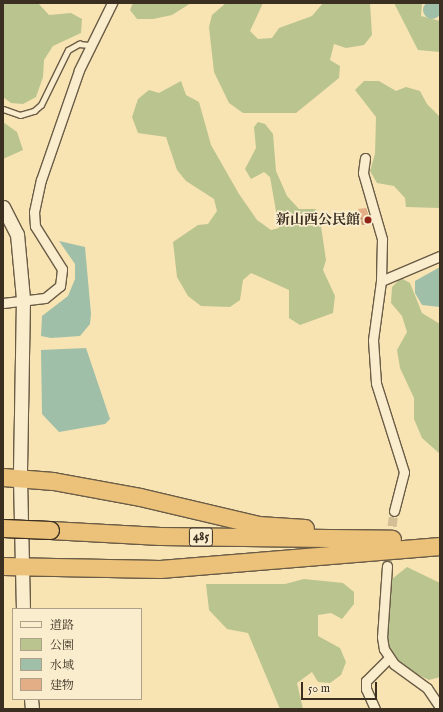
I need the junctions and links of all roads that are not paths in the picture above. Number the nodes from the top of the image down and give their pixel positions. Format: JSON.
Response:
{"nodes":[{"id":1,"x":112,"y":3,"type":"edge"},
{"id":2,"x":89,"y":45,"type":"junction"},
{"id":3,"x":3,"y":109,"type":"edge"},
{"id":4,"x":365,"y":158,"type":"dead end"},
{"id":5,"x":3,"y":207,"type":"edge"},
{"id":6,"x":440,"y":256,"type":"edge"},
{"id":7,"x":381,"y":281,"type":"junction"},
{"id":8,"x":23,"y":299,"type":"junction"},
{"id":9,"x":3,"y":303,"type":"edge"},
{"id":10,"x":3,"y":477,"type":"edge"},
{"id":11,"x":20,"y":478,"type":"junction"},
{"id":12,"x":394,"y":511,"type":"tunnel mouth"},
{"id":13,"x":3,"y":528,"type":"edge"},
{"id":14,"x":352,"y":539,"type":"junction"},
{"id":15,"x":440,"y":539,"type":"edge"},
{"id":16,"x":440,"y":546,"type":"edge"},
{"id":17,"x":3,"y":566,"type":"edge"},
{"id":18,"x":387,"y":566,"type":"tunnel mouth"},
{"id":19,"x":22,"y":567,"type":"junction"},
{"id":20,"x":23,"y":608,"type":"edge"},
{"id":21,"x":389,"y":658,"type":"junction"},
{"id":22,"x":440,"y":704,"type":"edge"},
{"id":23,"x":375,"y":709,"type":"edge"}],
"edges":[{"from":1,"to":2,"type":"street"},
{"from":2,"to":3,"type":"lane"},
{"from":2,"to":8,"type":"street"},
{"from":4,"to":7,"type":"street"},
{"from":5,"to":8,"type":"main road"},
{"from":6,"to":7,"type":"street"},
{"from":7,"to":12,"type":"street"},
{"from":8,"to":9,"type":"street"},
{"from":8,"to":11,"type":"main road"},
{"from":10,"to":11,"type":"highway"},
{"from":11,"to":14,"type":"highway"},
{"from":11,"to":19,"type":"main road"},
{"from":13,"to":14,"type":"highway","number":"485","bridge":true},
{"from":14,"to":15,"type":"highway","number":"485"},
{"from":16,"to":19,"type":"highway"},
{"from":17,"to":19,"type":"highway"},
{"from":18,"to":21,"type":"street"},
{"from":19,"to":20,"type":"main road"},
{"from":21,"to":22,"type":"street"},
{"from":21,"to":23,"type":"street"}]}
